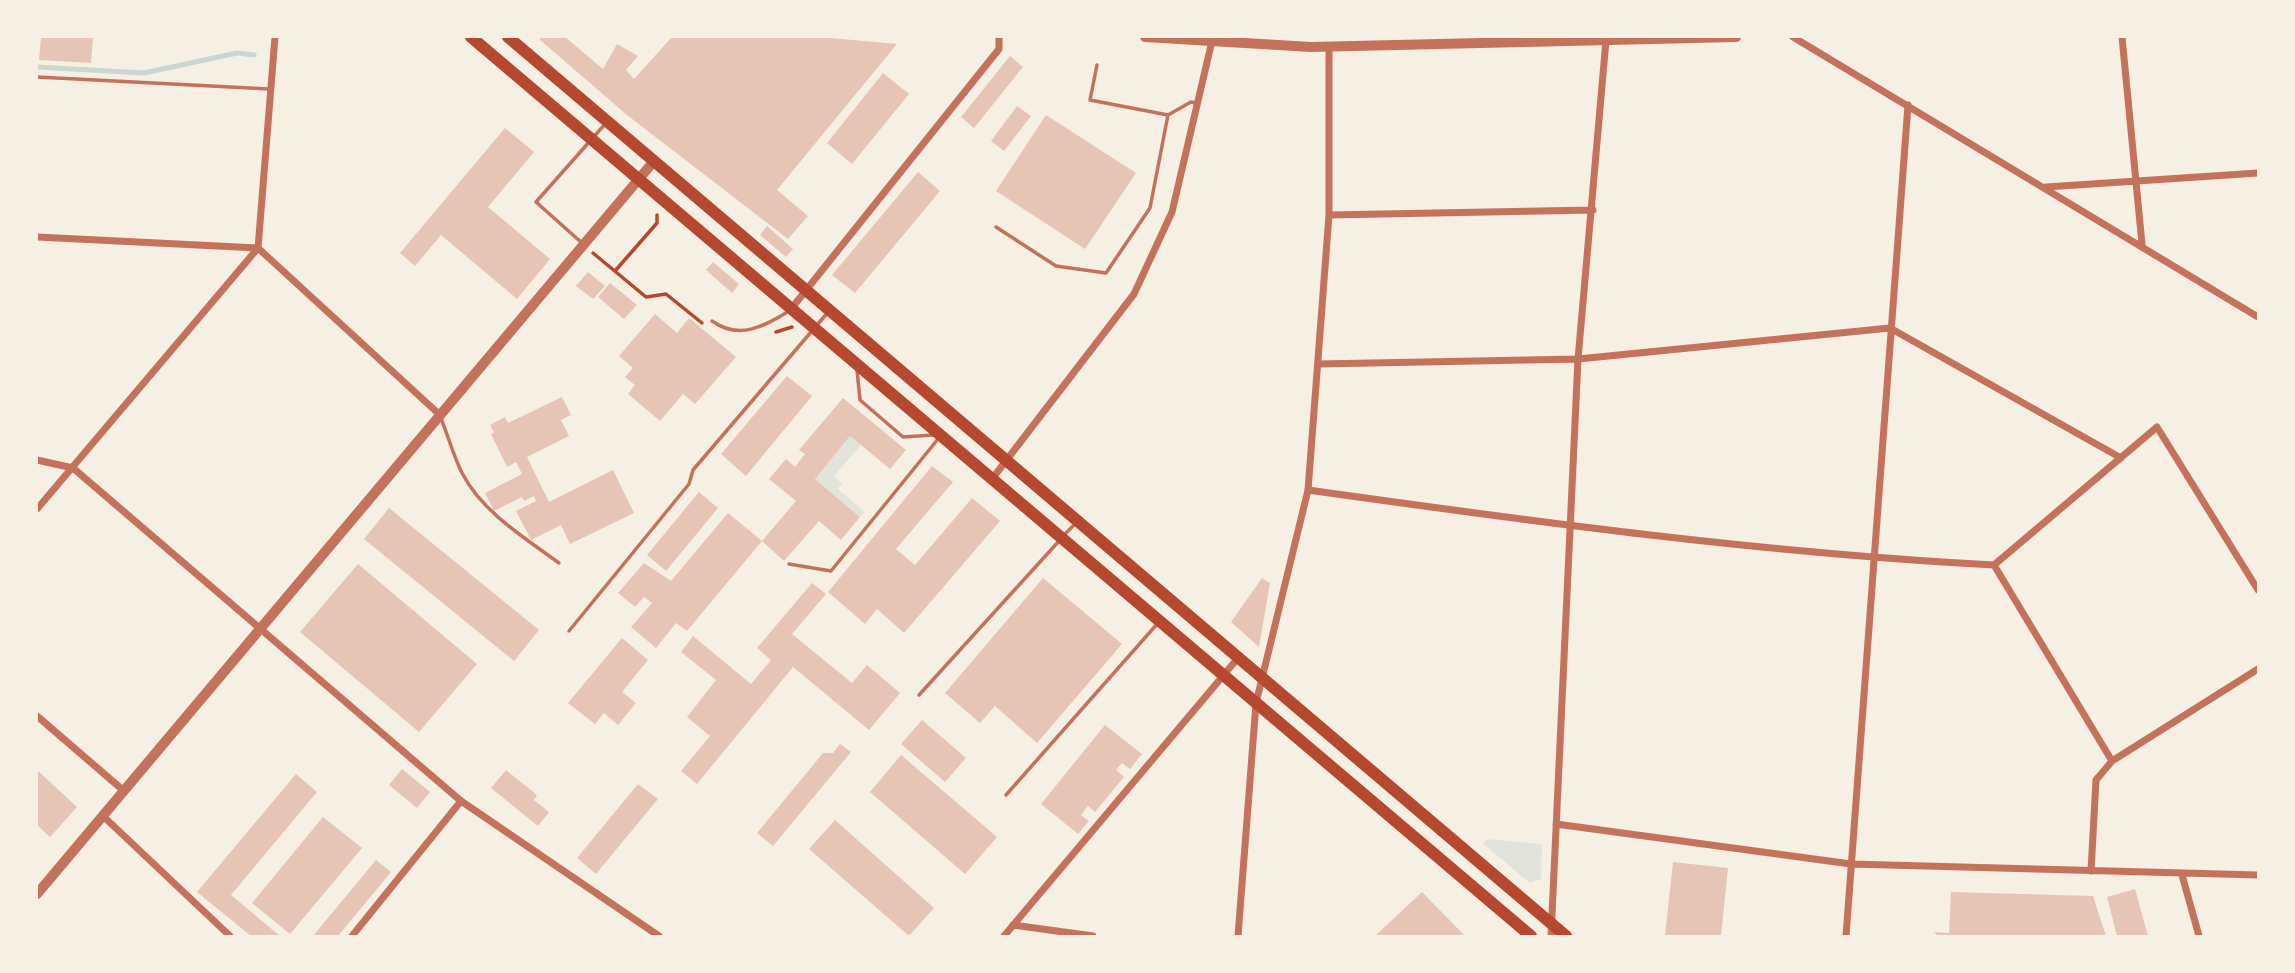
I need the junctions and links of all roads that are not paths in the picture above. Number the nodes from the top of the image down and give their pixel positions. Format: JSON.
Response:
{"nodes":[{"id":1,"x":275,"y":37,"type":"edge"},
{"id":2,"x":471,"y":37,"type":"edge"},
{"id":3,"x":508,"y":37,"type":"edge"},
{"id":4,"x":999,"y":37,"type":"edge"},
{"id":5,"x":1145,"y":37,"type":"edge"},
{"id":6,"x":1736,"y":37,"type":"edge"},
{"id":7,"x":1793,"y":37,"type":"edge"},
{"id":8,"x":2122,"y":37,"type":"edge"},
{"id":9,"x":1606,"y":40,"type":"junction"},
{"id":10,"x":1212,"y":41,"type":"junction"},
{"id":11,"x":1310,"y":42,"type":"edge"},
{"id":12,"x":521,"y":43,"type":"edge"},
{"id":13,"x":1329,"y":47,"type":"junction"},
{"id":14,"x":1097,"y":65,"type":"dead end"},
{"id":15,"x":509,"y":69,"type":"junction"},
{"id":16,"x":37,"y":77,"type":"edge"},
{"id":17,"x":271,"y":89,"type":"junction"},
{"id":18,"x":1197,"y":104,"type":"junction"},
{"id":19,"x":1908,"y":105,"type":"junction"},
{"id":20,"x":1168,"y":115,"type":"junction"},
{"id":21,"x":608,"y":121,"type":"junction"},
{"id":22,"x":592,"y":140,"type":"junction"},
{"id":23,"x":654,"y":160,"type":"junction"},
{"id":24,"x":2258,"y":173,"type":"edge"},
{"id":25,"x":638,"y":179,"type":"junction"},
{"id":26,"x":2136,"y":181,"type":"junction"},
{"id":27,"x":2045,"y":187,"type":"junction"},
{"id":28,"x":1593,"y":210,"type":"junction"},
{"id":29,"x":1329,"y":215,"type":"junction"},
{"id":30,"x":996,"y":227,"type":"dead end"},
{"id":31,"x":37,"y":237,"type":"edge"},
{"id":32,"x":583,"y":244,"type":"junction"},
{"id":33,"x":2142,"y":244,"type":"junction"},
{"id":34,"x":258,"y":248,"type":"junction"},
{"id":35,"x":806,"y":290,"type":"junction"},
{"id":36,"x":791,"y":309,"type":"junction"},
{"id":37,"x":830,"y":310,"type":"junction"},
{"id":38,"x":2258,"y":317,"type":"edge"},
{"id":39,"x":712,"y":321,"type":"dead end"},
{"id":40,"x":811,"y":326,"type":"junction"},
{"id":41,"x":1891,"y":328,"type":"junction"},
{"id":42,"x":1578,"y":359,"type":"junction"},
{"id":43,"x":856,"y":364,"type":"junction"},
{"id":44,"x":1320,"y":364,"type":"junction"},
{"id":45,"x":440,"y":415,"type":"junction"},
{"id":46,"x":941,"y":435,"type":"junction"},
{"id":47,"x":2121,"y":457,"type":"junction"},
{"id":48,"x":37,"y":460,"type":"edge"},
{"id":49,"x":1006,"y":460,"type":"junction"},
{"id":50,"x":73,"y":468,"type":"junction"},
{"id":51,"x":992,"y":479,"type":"junction"},
{"id":52,"x":1308,"y":489,"type":"junction"},
{"id":53,"x":37,"y":509,"type":"edge"},
{"id":54,"x":1078,"y":521,"type":"junction"},
{"id":55,"x":1572,"y":528,"type":"junction"},
{"id":56,"x":1062,"y":538,"type":"junction"},
{"id":57,"x":1873,"y":559,"type":"junction"},
{"id":58,"x":559,"y":563,"type":"dead end"},
{"id":59,"x":789,"y":564,"type":"dead end"},
{"id":60,"x":1994,"y":565,"type":"junction"},
{"id":61,"x":2258,"y":590,"type":"edge"},
{"id":62,"x":1160,"y":621,"type":"junction"},
{"id":63,"x":260,"y":629,"type":"junction"},
{"id":64,"x":569,"y":631,"type":"dead end"},
{"id":65,"x":1238,"y":658,"type":"junction"},
{"id":66,"x":2258,"y":669,"type":"edge"},
{"id":67,"x":1223,"y":675,"type":"junction"},
{"id":68,"x":1262,"y":678,"type":"junction"},
{"id":69,"x":919,"y":695,"type":"dead end"},
{"id":70,"x":1256,"y":703,"type":"junction"},
{"id":71,"x":37,"y":716,"type":"edge"},
{"id":72,"x":2112,"y":761,"type":"junction"},
{"id":73,"x":124,"y":791,"type":"junction"},
{"id":74,"x":1006,"y":795,"type":"dead end"},
{"id":75,"x":461,"y":801,"type":"junction"},
{"id":76,"x":103,"y":816,"type":"junction"},
{"id":77,"x":1556,"y":824,"type":"junction"},
{"id":78,"x":1851,"y":864,"type":"junction"},
{"id":79,"x":2091,"y":871,"type":"junction"},
{"id":80,"x":2258,"y":874,"type":"edge"},
{"id":81,"x":2182,"y":875,"type":"junction"},
{"id":82,"x":37,"y":894,"type":"edge"},
{"id":83,"x":1013,"y":925,"type":"junction"},
{"id":84,"x":1551,"y":930,"type":"edge"},
{"id":85,"x":230,"y":936,"type":"edge"},
{"id":86,"x":352,"y":936,"type":"edge"},
{"id":87,"x":659,"y":936,"type":"edge"},
{"id":88,"x":1004,"y":936,"type":"edge"},
{"id":89,"x":1093,"y":936,"type":"edge"},
{"id":90,"x":1238,"y":936,"type":"edge"},
{"id":91,"x":1531,"y":936,"type":"edge"},
{"id":92,"x":1566,"y":936,"type":"edge"},
{"id":93,"x":1846,"y":936,"type":"edge"},
{"id":94,"x":2199,"y":936,"type":"edge"}],
"edges":[{"from":1,"to":17,"type":"street"},
{"from":2,"to":15,"type":"main road"},
{"from":3,"to":12,"type":"main road"},
{"from":4,"to":35,"type":"street"},
{"from":5,"to":10,"type":"street"},
{"from":6,"to":9,"type":"street"},
{"from":7,"to":19,"type":"street"},
{"from":8,"to":26,"type":"street"},
{"from":9,"to":13,"type":"street"},
{"from":9,"to":28,"type":"street"},
{"from":10,"to":11,"type":"street"},
{"from":10,"to":18,"type":"street"},
{"from":11,"to":13,"type":"street"},
{"from":12,"to":15,"type":"main road"},
{"from":12,"to":21,"type":"main road"},
{"from":13,"to":29,"type":"street"},
{"from":14,"to":20,"type":"lane"},
{"from":15,"to":22,"type":"main road"},
{"from":16,"to":17,"type":"lane"},
{"from":17,"to":34,"type":"street"},
{"from":18,"to":20,"type":"lane"},
{"from":18,"to":49,"type":"street"},
{"from":19,"to":27,"type":"street"},
{"from":19,"to":41,"type":"street"},
{"from":20,"to":30,"type":"lane"},
{"from":21,"to":22,"type":"lane"},
{"from":21,"to":23,"type":"main road"},
{"from":22,"to":25,"type":"main road"},
{"from":22,"to":32,"type":"lane"},
{"from":23,"to":25,"type":"street"},
{"from":23,"to":35,"type":"main road"},
{"from":24,"to":26,"type":"street"},
{"from":25,"to":32,"type":"street"},
{"from":25,"to":36,"type":"main road"},
{"from":26,"to":27,"type":"street"},
{"from":26,"to":33,"type":"street"},
{"from":27,"to":33,"type":"street"},
{"from":28,"to":29,"type":"street"},
{"from":28,"to":42,"type":"street"},
{"from":29,"to":44,"type":"street"},
{"from":31,"to":34,"type":"street"},
{"from":32,"to":45,"type":"street"},
{"from":33,"to":38,"type":"street"},
{"from":34,"to":45,"type":"street"},
{"from":34,"to":50,"type":"street"},
{"from":35,"to":36,"type":"street"},
{"from":35,"to":37,"type":"main road"},
{"from":36,"to":39,"type":"lane"},
{"from":36,"to":40,"type":"main road"},
{"from":37,"to":40,"type":"lane"},
{"from":37,"to":49,"type":"main road"},
{"from":40,"to":43,"type":"main road"},
{"from":40,"to":64,"type":"lane"},
{"from":41,"to":42,"type":"street"},
{"from":41,"to":47,"type":"street"},
{"from":41,"to":57,"type":"street"},
{"from":42,"to":44,"type":"street"},
{"from":42,"to":55,"type":"street"},
{"from":43,"to":46,"type":"main road"},
{"from":43,"to":46,"type":"lane"},
{"from":44,"to":52,"type":"street"},
{"from":45,"to":58,"type":"lane"},
{"from":45,"to":63,"type":"street"},
{"from":46,"to":51,"type":"main road"},
{"from":46,"to":59,"type":"lane"},
{"from":47,"to":60,"type":"street"},
{"from":47,"to":61,"type":"street"},
{"from":48,"to":50,"type":"street"},
{"from":49,"to":51,"type":"street"},
{"from":49,"to":54,"type":"main road"},
{"from":50,"to":53,"type":"street"},
{"from":50,"to":63,"type":"street"},
{"from":51,"to":56,"type":"main road"},
{"from":52,"to":55,"type":"street"},
{"from":52,"to":68,"type":"street"},
{"from":54,"to":56,"type":"lane"},
{"from":54,"to":65,"type":"main road"},
{"from":55,"to":57,"type":"street"},
{"from":55,"to":77,"type":"street"},
{"from":56,"to":62,"type":"main road"},
{"from":56,"to":69,"type":"lane"},
{"from":57,"to":60,"type":"street"},
{"from":57,"to":78,"type":"street"},
{"from":60,"to":72,"type":"street"},
{"from":62,"to":67,"type":"main road"},
{"from":62,"to":74,"type":"lane"},
{"from":63,"to":73,"type":"street"},
{"from":63,"to":75,"type":"street"},
{"from":65,"to":67,"type":"street"},
{"from":65,"to":68,"type":"main road"},
{"from":66,"to":72,"type":"street"},
{"from":67,"to":70,"type":"main road"},
{"from":67,"to":83,"type":"street"},
{"from":68,"to":70,"type":"street"},
{"from":68,"to":84,"type":"main road"},
{"from":70,"to":90,"type":"street"},
{"from":70,"to":91,"type":"main road"},
{"from":71,"to":73,"type":"street"},
{"from":72,"to":79,"type":"street"},
{"from":73,"to":76,"type":"street"},
{"from":75,"to":86,"type":"street"},
{"from":75,"to":87,"type":"street"},
{"from":76,"to":82,"type":"street"},
{"from":76,"to":85,"type":"street"},
{"from":77,"to":78,"type":"street"},
{"from":77,"to":84,"type":"street"},
{"from":78,"to":79,"type":"street"},
{"from":78,"to":93,"type":"street"},
{"from":79,"to":81,"type":"street"},
{"from":80,"to":81,"type":"street"},
{"from":81,"to":94,"type":"street"},
{"from":83,"to":88,"type":"street"},
{"from":83,"to":89,"type":"street"},
{"from":84,"to":92,"type":"main road"}]}
